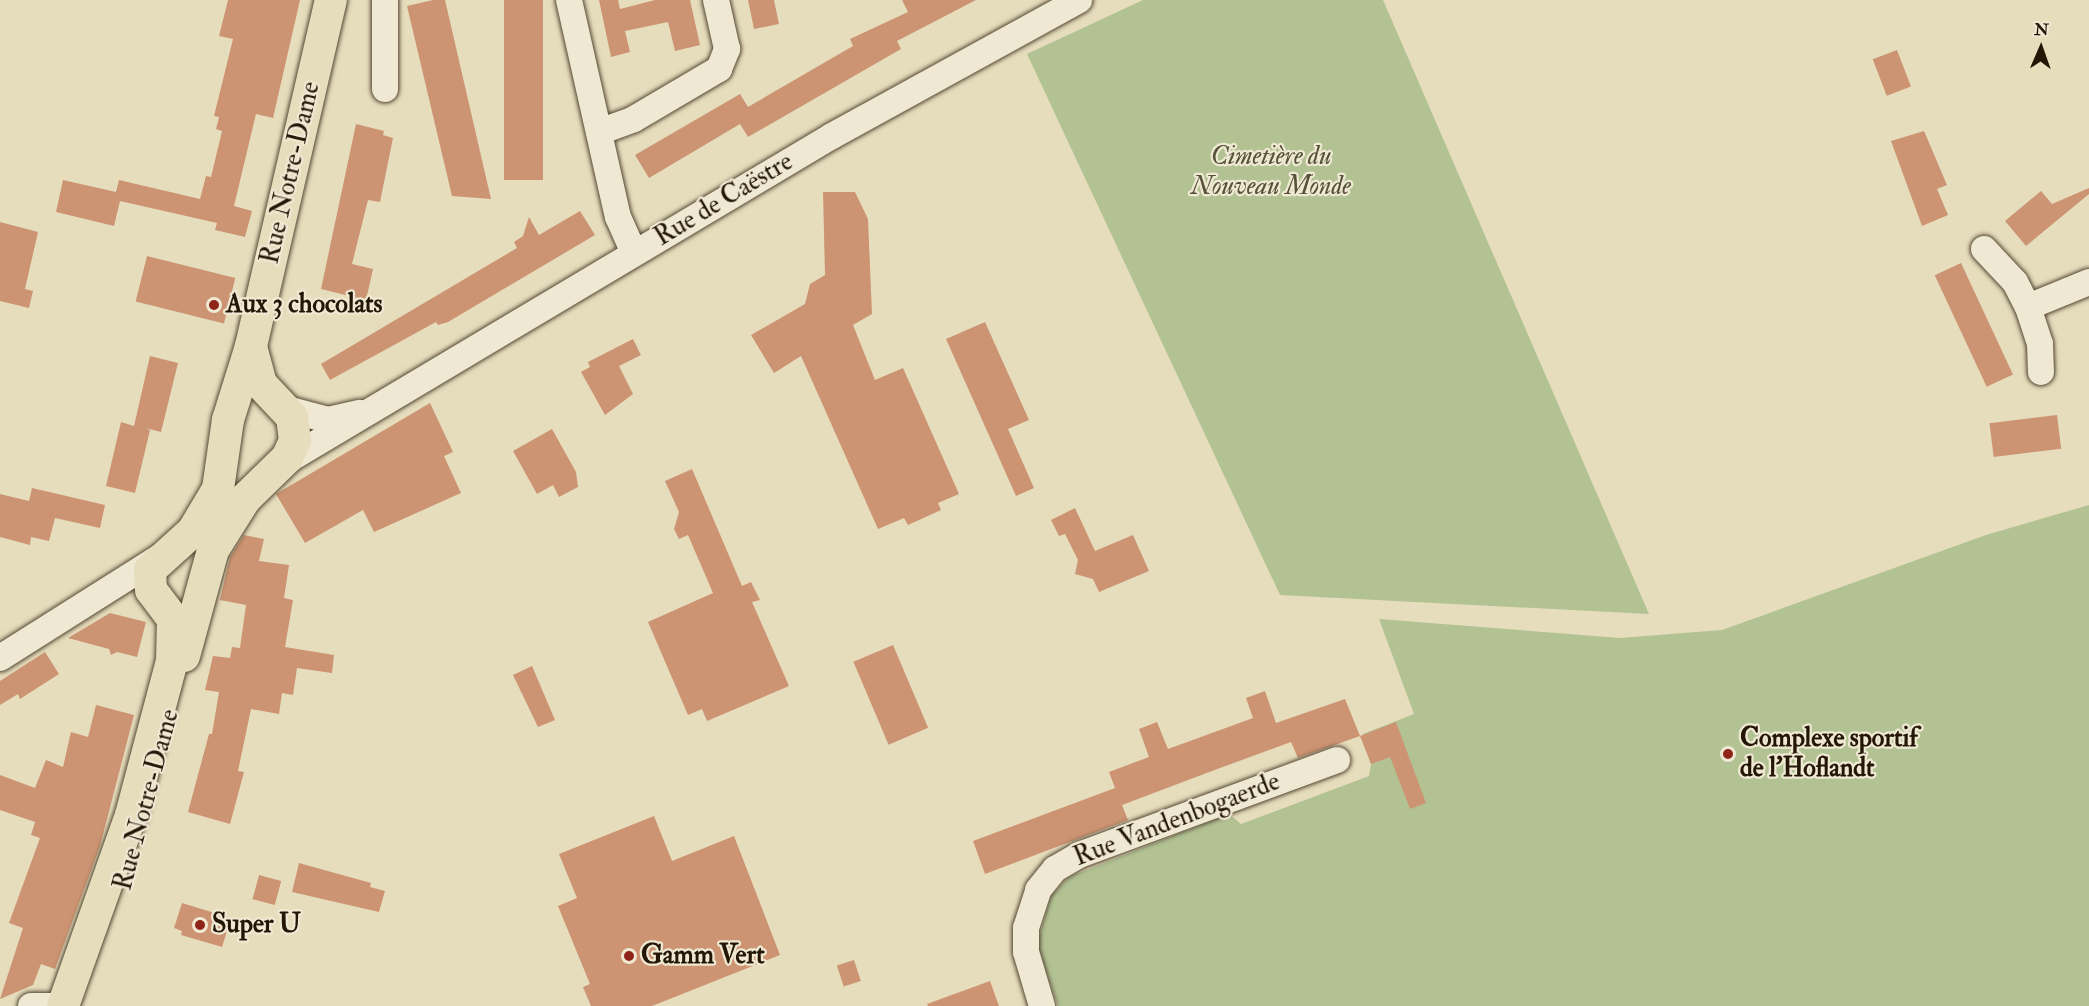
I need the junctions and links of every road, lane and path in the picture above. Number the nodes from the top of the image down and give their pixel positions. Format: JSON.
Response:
{"nodes":[{"id":1,"x":331,"y":0,"type":"edge"},
{"id":2,"x":385,"y":0,"type":"edge"},
{"id":3,"x":569,"y":0,"type":"edge"},
{"id":4,"x":716,"y":0,"type":"edge"},
{"id":5,"x":1079,"y":0,"type":"edge"},
{"id":6,"x":385,"y":89,"type":"dead end"},
{"id":7,"x":599,"y":132,"type":"junction"},
{"id":8,"x":1984,"y":249,"type":"dead end"},
{"id":9,"x":634,"y":253,"type":"junction"},
{"id":10,"x":2089,"y":282,"type":"edge"},
{"id":11,"x":2028,"y":307,"type":"junction"},
{"id":12,"x":250,"y":346,"type":"junction"},
{"id":13,"x":2041,"y":372,"type":"dead end"},
{"id":14,"x":282,"y":405,"type":"junction"},
{"id":15,"x":373,"y":408,"type":"junction"},
{"id":16,"x":231,"y":413,"type":"junction"},
{"id":17,"x":277,"y":466,"type":"junction"},
{"id":18,"x":164,"y":555,"type":"junction"},
{"id":19,"x":116,"y":588,"type":"junction"},
{"id":20,"x":201,"y":590,"type":"junction"},
{"id":21,"x":158,"y":598,"type":"junction"},
{"id":22,"x":0,"y":658,"type":"edge"},
{"id":23,"x":1337,"y":760,"type":"dead end"},
{"id":24,"x":31,"y":1006,"type":"edge"},
{"id":25,"x":62,"y":1006,"type":"edge"},
{"id":26,"x":81,"y":1006,"type":"edge"},
{"id":27,"x":1042,"y":1006,"type":"edge"}],
"edges":[{"from":1,"to":12,"type":"main road","name":"Rue Notre-Dame"},
{"from":2,"to":6,"type":"street"},
{"from":3,"to":7,"type":"street"},
{"from":4,"to":7,"type":"street"},
{"from":5,"to":9,"type":"street","name":"Rue de Caëstre"},
{"from":7,"to":9,"type":"street"},
{"from":8,"to":11,"type":"street"},
{"from":9,"to":15,"type":"street","name":"Rue de Caëstre"},
{"from":10,"to":11,"type":"street"},
{"from":11,"to":13,"type":"street"},
{"from":12,"to":14,"type":"main road","name":"Rue Notre-Dame"},
{"from":12,"to":16,"type":"main road","name":"Rue Notre-Dame"},
{"from":14,"to":15,"type":"street","name":"Rue de Caëstre"},
{"from":14,"to":16,"type":"main road"},
{"from":14,"to":17,"type":"main road","name":"Rue Notre-Dame"},
{"from":15,"to":17,"type":"street","name":"Rue de Caëstre"},
{"from":16,"to":18,"type":"main road","name":"Rue Notre-Dame"},
{"from":17,"to":20,"type":"main road","name":"Rue Notre-Dame"},
{"from":18,"to":19,"type":"street"},
{"from":18,"to":21,"type":"main road","name":"Rue Notre-Dame"},
{"from":19,"to":21,"type":"street"},
{"from":19,"to":22,"type":"street"},
{"from":20,"to":21,"type":"main road"},
{"from":20,"to":26,"type":"main road","name":"Rue Notre-Dame"},
{"from":21,"to":25,"type":"main road","name":"Rue Notre-Dame"},
{"from":23,"to":27,"type":"street","name":"Rue Vandenbogaerde"},
{"from":24,"to":25,"type":"street"}]}
